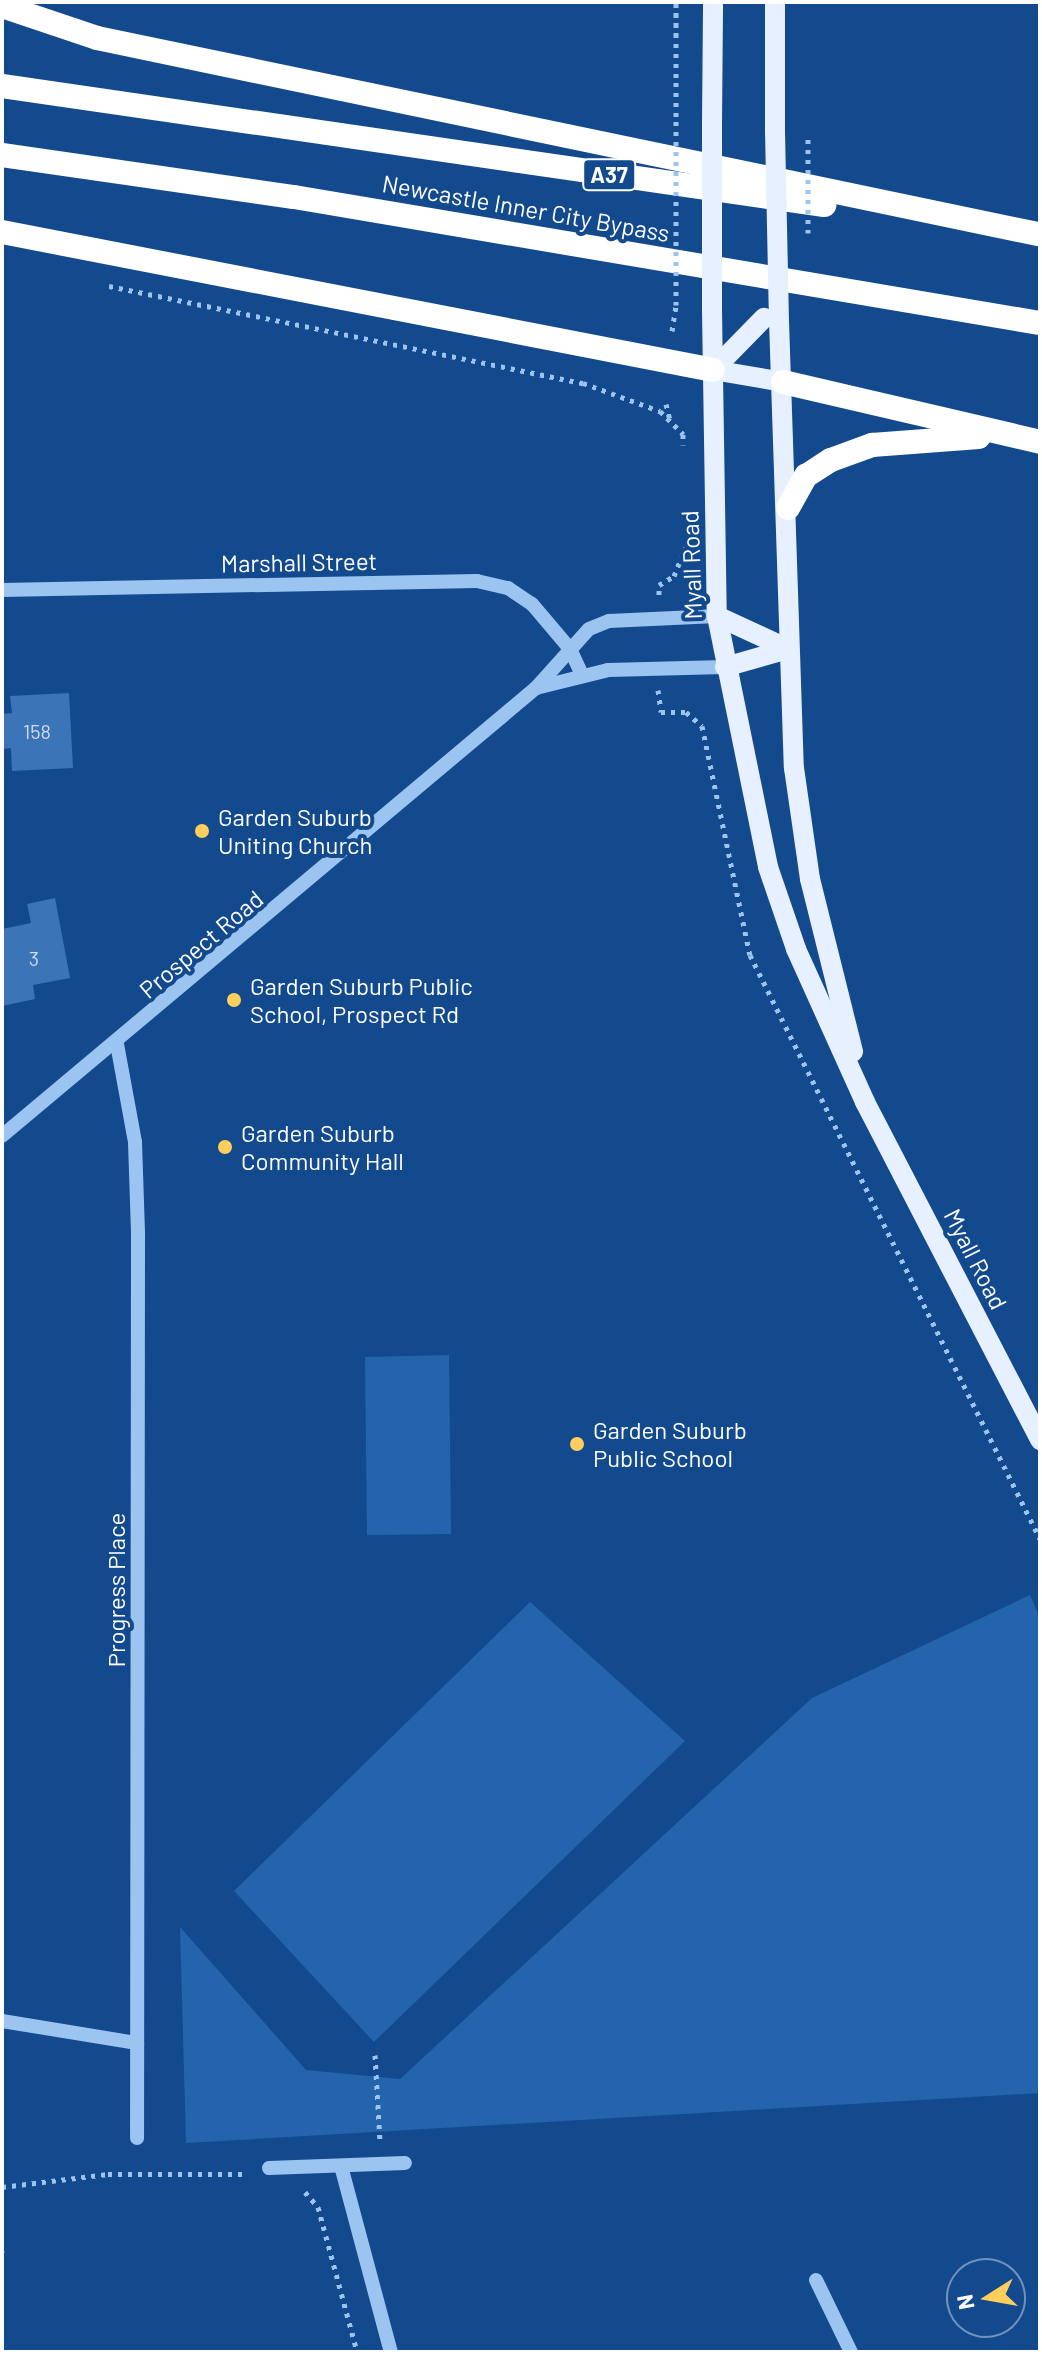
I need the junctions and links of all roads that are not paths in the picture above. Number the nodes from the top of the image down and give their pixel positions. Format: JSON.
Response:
{"nodes":[{"id":1,"x":713,"y":2,"type":"edge"},
{"id":2,"x":775,"y":2,"type":"edge"},
{"id":3,"x":2,"y":6,"type":"edge"},
{"id":4,"x":2,"y":86,"type":"edge"},
{"id":5,"x":2,"y":155,"type":"edge"},
{"id":6,"x":2,"y":232,"type":"edge"},
{"id":7,"x":1039,"y":235,"type":"edge"},
{"id":8,"x":771,"y":320,"type":"junction"},
{"id":9,"x":1040,"y":323,"type":"edge"},
{"id":10,"x":713,"y":370,"type":"junction"},
{"id":11,"x":783,"y":382,"type":"junction"},
{"id":12,"x":997,"y":436,"type":"junction"},
{"id":13,"x":1040,"y":442,"type":"edge"},
{"id":14,"x":788,"y":508,"type":"junction"},
{"id":15,"x":2,"y":590,"type":"edge"},
{"id":16,"x":717,"y":616,"type":"junction"},
{"id":17,"x":570,"y":649,"type":"junction"},
{"id":18,"x":788,"y":649,"type":"junction"},
{"id":19,"x":725,"y":667,"type":"junction"},
{"id":20,"x":582,"y":675,"type":"junction"},
{"id":21,"x":536,"y":688,"type":"junction"},
{"id":22,"x":117,"y":1044,"type":"junction"},
{"id":23,"x":865,"y":1102,"type":"junction"},
{"id":24,"x":2,"y":1136,"type":"edge"},
{"id":25,"x":1040,"y":1440,"type":"edge"},
{"id":26,"x":2,"y":2021,"type":"edge"},
{"id":27,"x":137,"y":2043,"type":"junction"},
{"id":28,"x":137,"y":2138,"type":"dead end"},
{"id":29,"x":405,"y":2163,"type":"dead end"},
{"id":30,"x":341,"y":2166,"type":"junction"},
{"id":31,"x":269,"y":2168,"type":"road end"},
{"id":32,"x":816,"y":2280,"type":"dead end"},
{"id":33,"x":391,"y":2352,"type":"edge"},
{"id":34,"x":851,"y":2352,"type":"edge"}],
"edges":[{"from":1,"to":10,"type":"main road","name":"Myall Road","bridge":true},
{"from":2,"to":8,"type":"main road","bridge":true},
{"from":3,"to":7,"type":"highway"},
{"from":4,"to":7,"type":"highway","name":"Newcastle Inner City Bypass","number":"A37"},
{"from":5,"to":9,"type":"highway","name":"Newcastle Inner City Bypass"},
{"from":6,"to":10,"type":"highway"},
{"from":8,"to":10,"type":"main road"},
{"from":8,"to":11,"type":"main road","name":"Myall Road"},
{"from":10,"to":11,"type":"main road"},
{"from":10,"to":16,"type":"main road","name":"Myall Road"},
{"from":11,"to":12,"type":"highway"},
{"from":11,"to":14,"type":"main road","name":"Myall Road"},
{"from":12,"to":13,"type":"highway"},
{"from":12,"to":14,"type":"highway"},
{"from":14,"to":18,"type":"main road","name":"Myall Road"},
{"from":15,"to":17,"type":"street","name":"Marshall Street"},
{"from":16,"to":17,"type":"street","name":"Prospect Road"},
{"from":16,"to":18,"type":"main road"},
{"from":16,"to":19,"type":"main road","name":"Myall Road"},
{"from":17,"to":20,"type":"street","name":"Marshall Street"},
{"from":17,"to":21,"type":"street","name":"Prospect Road"},
{"from":18,"to":19,"type":"main road"},
{"from":18,"to":23,"type":"main road","name":"Myall Road"},
{"from":19,"to":20,"type":"street","name":"Prospect Road"},
{"from":19,"to":23,"type":"main road","name":"Myall Road"},
{"from":20,"to":21,"type":"street","name":"Prospect Road"},
{"from":21,"to":22,"type":"street","name":"Prospect Road"},
{"from":22,"to":24,"type":"street","name":"Prospect Road"},
{"from":22,"to":27,"type":"street","name":"Progress Place"},
{"from":23,"to":25,"type":"main road","name":"Myall Road"},
{"from":26,"to":27,"type":"street"},
{"from":27,"to":28,"type":"street","name":"Progress Place"},
{"from":29,"to":30,"type":"street"},
{"from":30,"to":31,"type":"street"},
{"from":30,"to":33,"type":"street"},
{"from":32,"to":34,"type":"street"}]}
